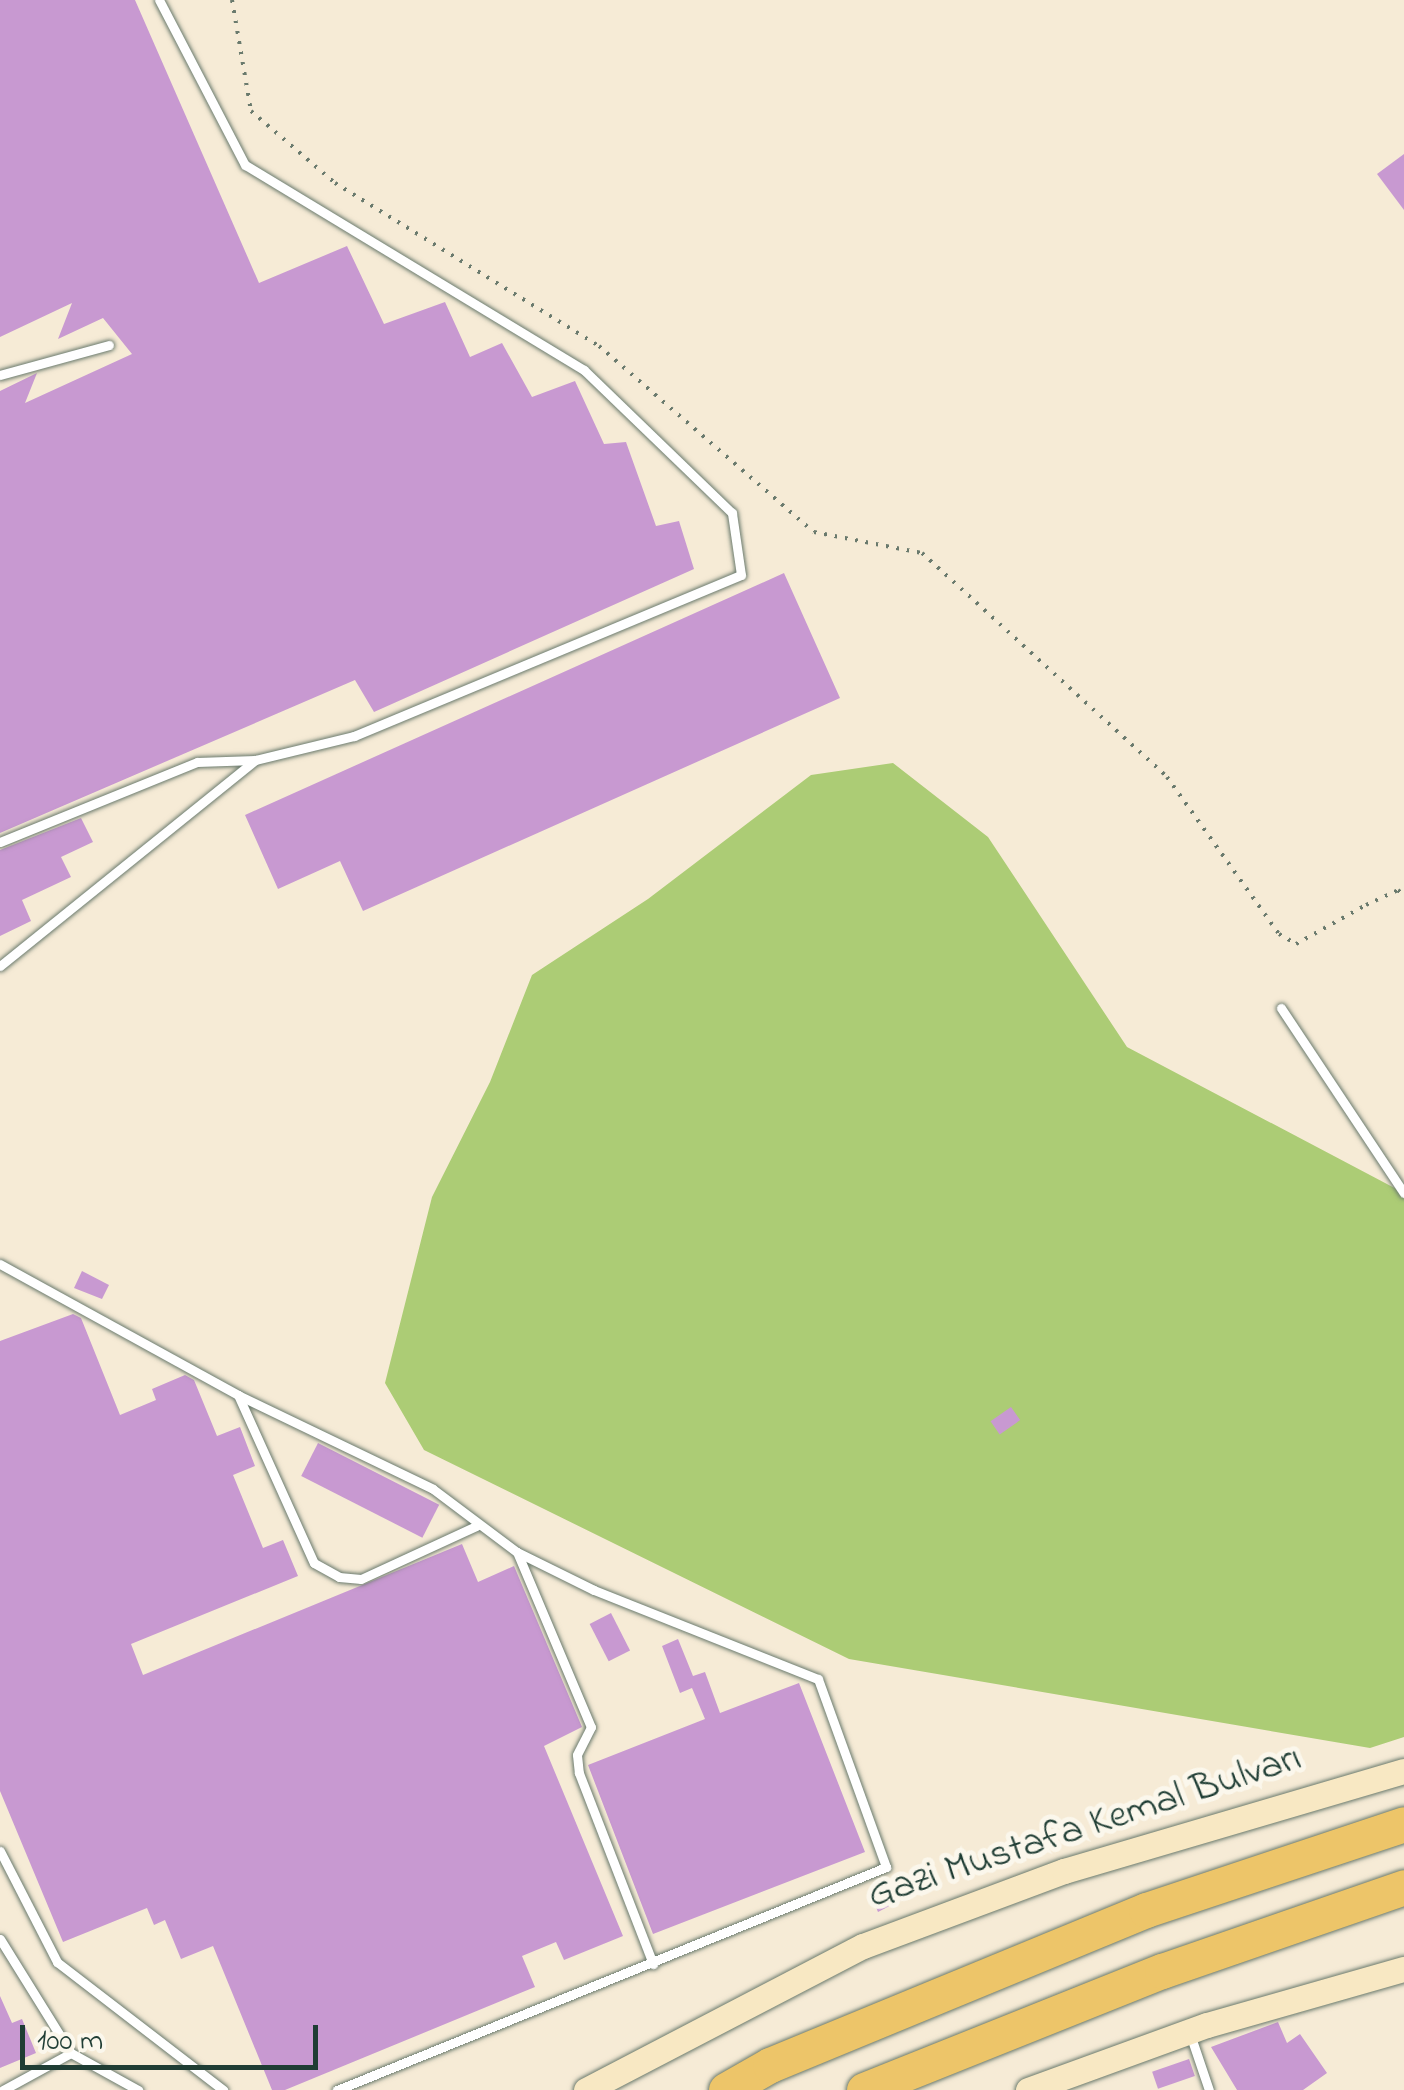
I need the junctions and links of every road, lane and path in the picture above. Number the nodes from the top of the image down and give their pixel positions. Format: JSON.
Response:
{"nodes":[{"id":1,"x":159,"y":0,"type":"edge"},
{"id":2,"x":232,"y":0,"type":"edge"},
{"id":3,"x":110,"y":345,"type":"dead end"},
{"id":4,"x":0,"y":375,"type":"edge"},
{"id":5,"x":255,"y":760,"type":"junction"},
{"id":6,"x":0,"y":842,"type":"edge"},
{"id":7,"x":1404,"y":896,"type":"edge"},
{"id":8,"x":0,"y":966,"type":"edge"},
{"id":9,"x":1281,"y":1008,"type":"dead end"},
{"id":10,"x":1404,"y":1193,"type":"edge"},
{"id":11,"x":0,"y":1264,"type":"edge"},
{"id":12,"x":238,"y":1395,"type":"junction"},
{"id":13,"x":476,"y":1526,"type":"junction"},
{"id":14,"x":517,"y":1552,"type":"junction"},
{"id":15,"x":1404,"y":1771,"type":"edge"},
{"id":16,"x":1404,"y":1824,"type":"edge"},
{"id":17,"x":0,"y":1851,"type":"edge"},
{"id":18,"x":1404,"y":1886,"type":"edge"},
{"id":19,"x":0,"y":1939,"type":"edge"},
{"id":20,"x":654,"y":1964,"type":"junction"},
{"id":21,"x":1404,"y":1970,"type":"edge"},
{"id":22,"x":1189,"y":2031,"type":"junction"},
{"id":23,"x":71,"y":2053,"type":"junction"},
{"id":24,"x":363,"y":2086,"type":"edge"},
{"id":25,"x":3,"y":2090,"type":"edge"},
{"id":26,"x":138,"y":2090,"type":"edge"},
{"id":27,"x":223,"y":2090,"type":"edge"},
{"id":28,"x":337,"y":2090,"type":"edge"},
{"id":29,"x":586,"y":2090,"type":"edge"},
{"id":30,"x":726,"y":2090,"type":"edge"},
{"id":31,"x":864,"y":2090,"type":"edge"},
{"id":32,"x":1028,"y":2090,"type":"edge"},
{"id":33,"x":1209,"y":2090,"type":"edge"}],
"edges":[{"from":1,"to":5,"type":"lane"},
{"from":2,"to":7,"type":"path"},
{"from":3,"to":4,"type":"lane"},
{"from":5,"to":6,"type":"lane"},
{"from":5,"to":8,"type":"lane"},
{"from":9,"to":10,"type":"lane"},
{"from":11,"to":12,"type":"lane"},
{"from":12,"to":13,"type":"lane"},
{"from":12,"to":13,"type":"lane"},
{"from":13,"to":14,"type":"lane"},
{"from":14,"to":20,"type":"lane"},
{"from":14,"to":20,"type":"lane"},
{"from":15,"to":29,"type":"street","name":"Gazi Mustafa Kemal Bulvarı"},
{"from":16,"to":30,"type":"highway"},
{"from":17,"to":27,"type":"lane"},
{"from":18,"to":31,"type":"highway"},
{"from":19,"to":23,"type":"lane"},
{"from":20,"to":24,"type":"lane"},
{"from":21,"to":22,"type":"street"},
{"from":22,"to":32,"type":"street"},
{"from":22,"to":33,"type":"lane"},
{"from":23,"to":25,"type":"lane"},
{"from":23,"to":26,"type":"lane"},
{"from":24,"to":28,"type":"lane"}]}
